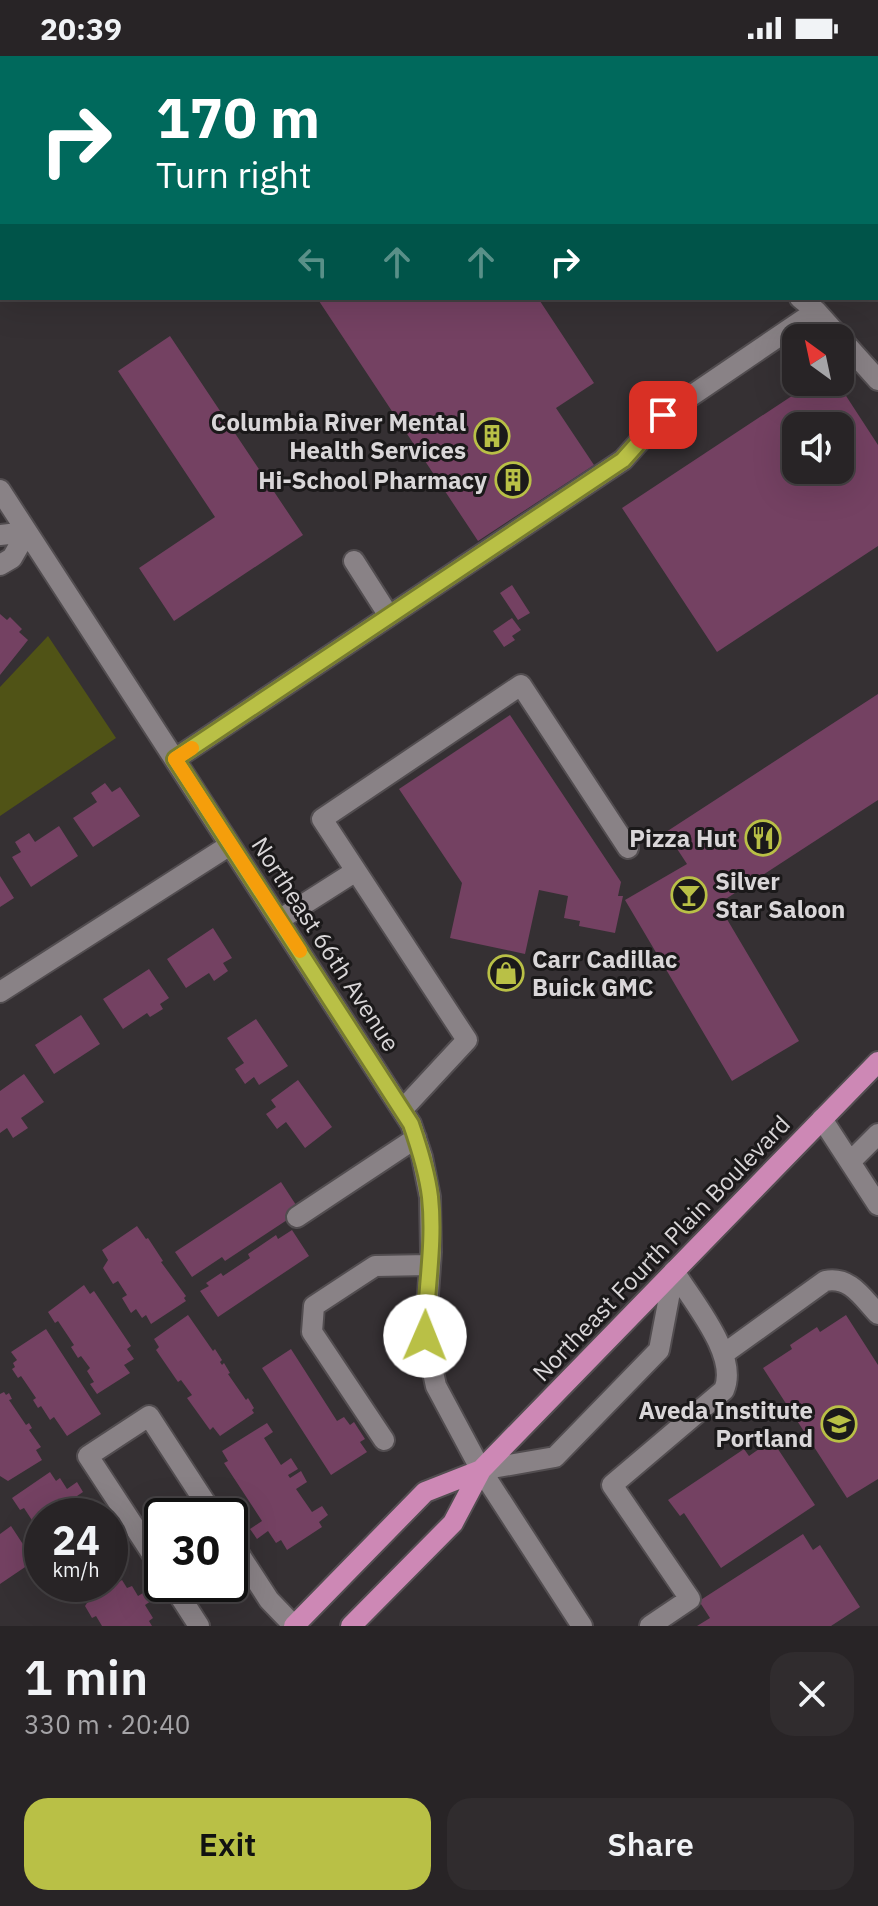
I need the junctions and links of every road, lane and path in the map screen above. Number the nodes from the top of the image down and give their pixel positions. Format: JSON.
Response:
{"nodes":[{"id":1,"x":808,"y":304,"type":"edge"},
{"id":2,"x":878,"y":380,"type":"edge"},
{"id":3,"x":0,"y":490,"type":"edge"},
{"id":4,"x":27,"y":532,"type":"junction"},
{"id":5,"x":0,"y":535,"type":"edge"},
{"id":6,"x":354,"y":561,"type":"dead end"},
{"id":7,"x":0,"y":565,"type":"edge"},
{"id":8,"x":389,"y":616,"type":"junction"},
{"id":9,"x":175,"y":759,"type":"junction"},
{"id":10,"x":230,"y":845,"type":"junction"},
{"id":11,"x":628,"y":848,"type":"dead end"},
{"id":12,"x":356,"y":871,"type":"junction"},
{"id":13,"x":279,"y":920,"type":"junction"},
{"id":14,"x":0,"y":992,"type":"edge"},
{"id":15,"x":878,"y":1062,"type":"edge"},
{"id":16,"x":402,"y":1110,"type":"junction"},
{"id":17,"x":822,"y":1119,"type":"junction"},
{"id":18,"x":878,"y":1134,"type":"edge"},
{"id":19,"x":416,"y":1138,"type":"junction"},
{"id":20,"x":850,"y":1162,"type":"junction"},
{"id":21,"x":878,"y":1205,"type":"edge"},
{"id":22,"x":297,"y":1217,"type":"dead end"},
{"id":23,"x":429,"y":1265,"type":"junction"},
{"id":24,"x":674,"y":1271,"type":"junction"},
{"id":25,"x":878,"y":1314,"type":"edge"},
{"id":26,"x":725,"y":1353,"type":"junction"},
{"id":27,"x":384,"y":1440,"type":"dead end"},
{"id":28,"x":481,"y":1470,"type":"junction"},
{"id":29,"x":202,"y":1498,"type":"edge"},
{"id":30,"x":144,"y":1542,"type":"edge"},
{"id":31,"x":248,"y":1568,"type":"edge"},
{"id":32,"x":184,"y":1602,"type":"edge"},
{"id":33,"x":199,"y":1626,"type":"edge"},
{"id":34,"x":294,"y":1626,"type":"edge"},
{"id":35,"x":351,"y":1626,"type":"edge"},
{"id":36,"x":582,"y":1626,"type":"edge"},
{"id":37,"x":650,"y":1626,"type":"edge"}],
"edges":[{"from":1,"to":2,"type":"street"},
{"from":1,"to":8,"type":"street"},
{"from":3,"to":4,"type":"street","name":"Northeast 66th Avenue"},
{"from":4,"to":5,"type":"street"},
{"from":4,"to":7,"type":"street"},
{"from":4,"to":9,"type":"street","name":"Northeast 66th Avenue"},
{"from":6,"to":8,"type":"street"},
{"from":8,"to":9,"type":"street"},
{"from":9,"to":10,"type":"street","name":"Northeast 66th Avenue"},
{"from":10,"to":13,"type":"street","name":"Northeast 66th Avenue"},
{"from":10,"to":14,"type":"street"},
{"from":11,"to":12,"type":"street"},
{"from":12,"to":13,"type":"street"},
{"from":12,"to":16,"type":"street"},
{"from":13,"to":16,"type":"street","name":"Northeast 66th Avenue"},
{"from":15,"to":17,"type":"main road","name":"Northeast Fourth Plain Boulevard"},
{"from":16,"to":19,"type":"street","name":"Northeast 66th Avenue"},
{"from":17,"to":20,"type":"street"},
{"from":17,"to":24,"type":"main road","name":"Northeast Fourth Plain Boulevard"},
{"from":18,"to":20,"type":"street"},
{"from":19,"to":22,"type":"street"},
{"from":19,"to":23,"type":"street","name":"Northeast 66th Avenue"},
{"from":20,"to":21,"type":"street"},
{"from":23,"to":27,"type":"street"},
{"from":23,"to":28,"type":"street","name":"Northeast 66th Avenue"},
{"from":24,"to":26,"type":"street"},
{"from":24,"to":28,"type":"main road","name":"Northeast Fourth Plain Boulevard"},
{"from":24,"to":28,"type":"street"},
{"from":25,"to":26,"type":"street"},
{"from":26,"to":37,"type":"street"},
{"from":28,"to":34,"type":"main road","name":"Northeast Fourth Plain Boulevard"},
{"from":28,"to":35,"type":"main road","name":"Northeast Fourth Plain Boulevard"},
{"from":28,"to":36,"type":"street","name":"Northeast 66th Avenue"},
{"from":29,"to":30,"type":"street"},
{"from":31,"to":34,"type":"street"},
{"from":32,"to":33,"type":"street"}]}
